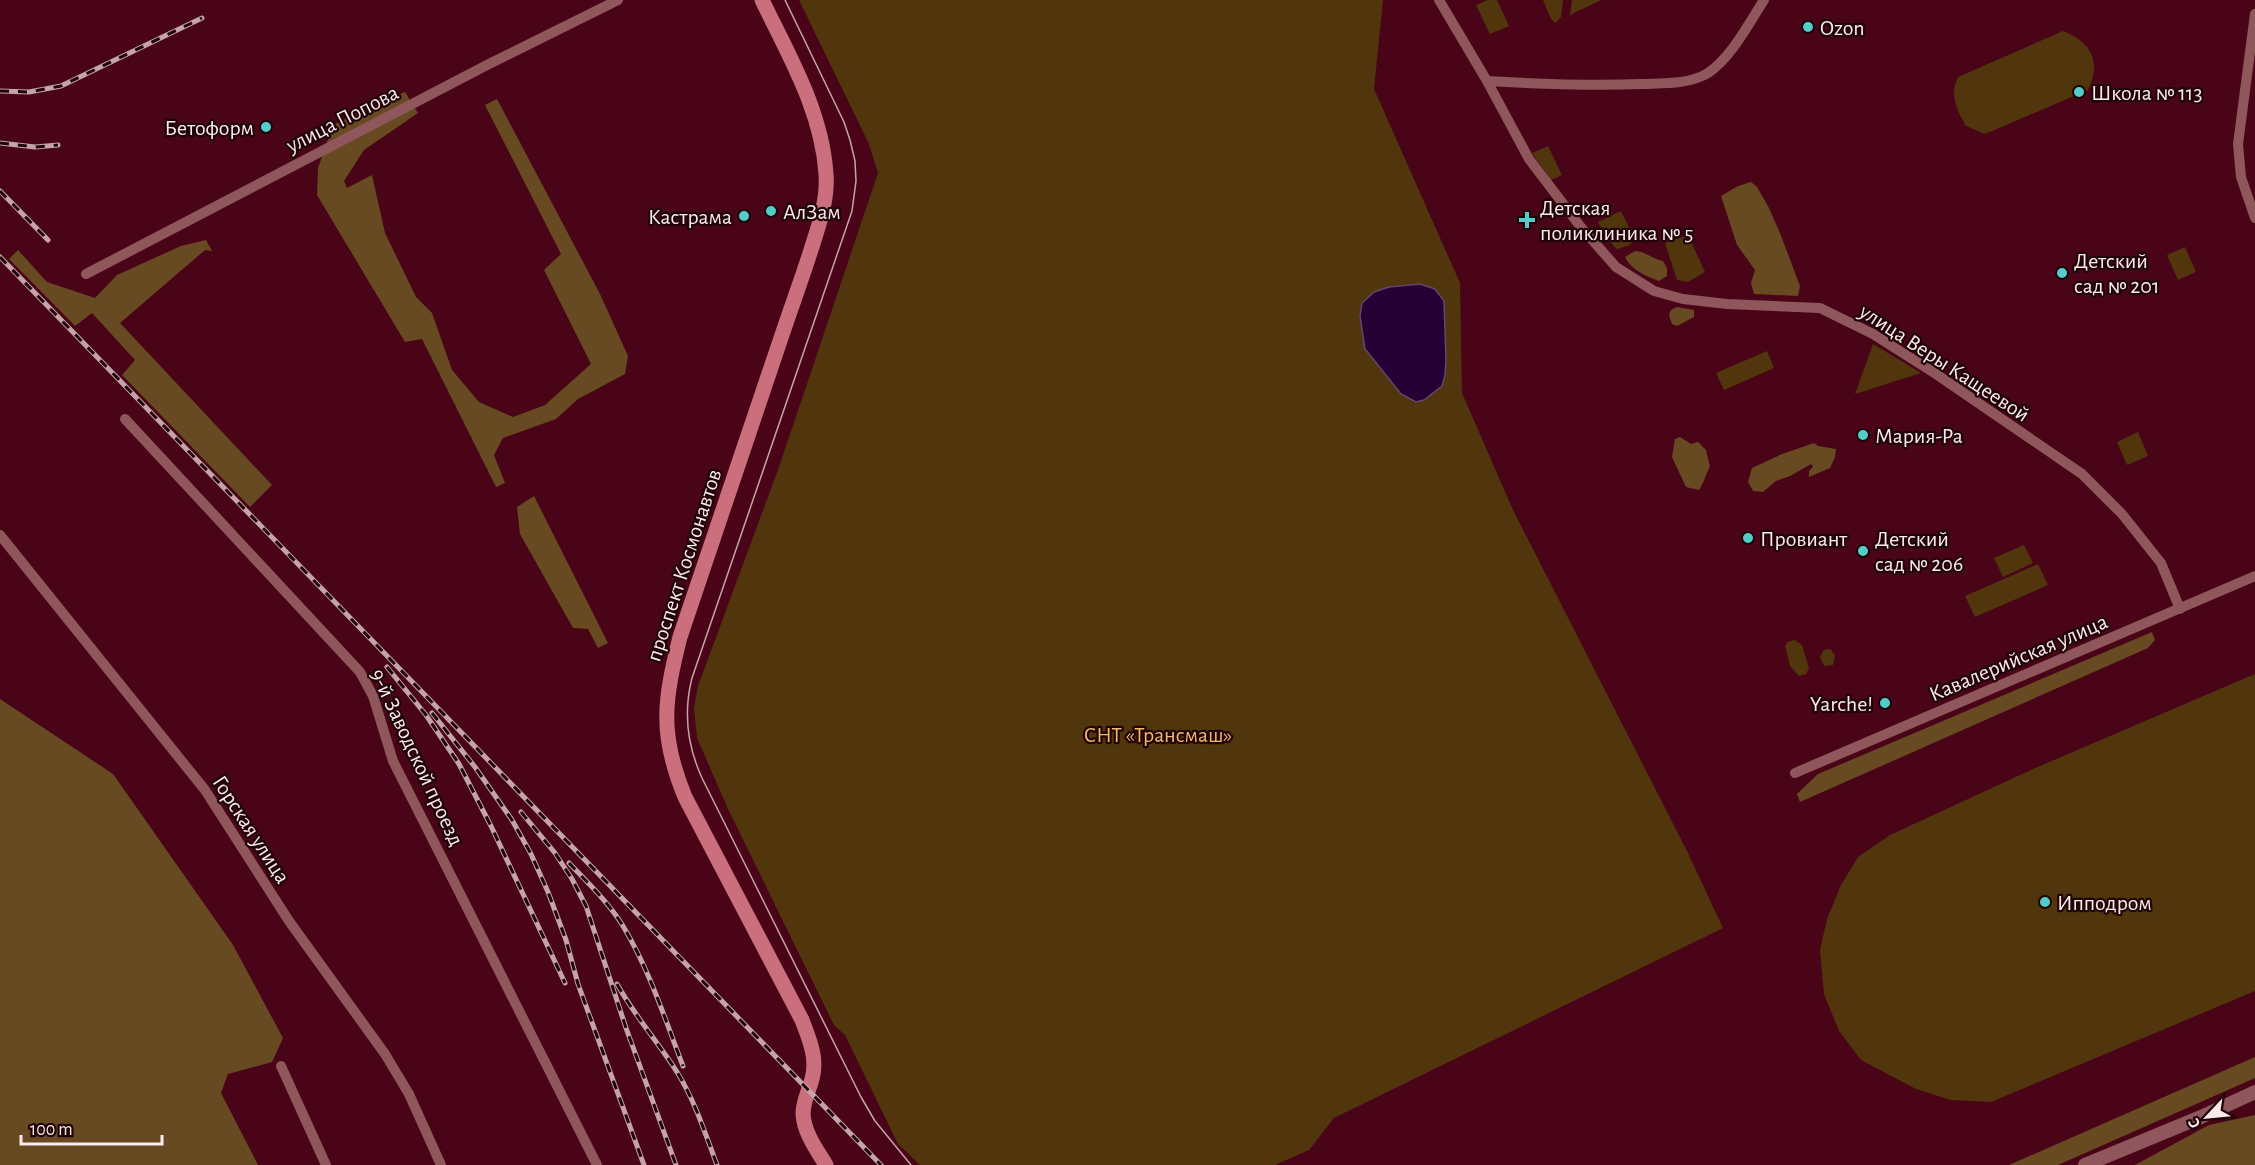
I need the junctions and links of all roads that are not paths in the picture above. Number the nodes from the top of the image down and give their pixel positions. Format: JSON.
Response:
{"nodes":[{"id":1,"x":618,"y":0,"type":"edge"},
{"id":2,"x":762,"y":0,"type":"edge"},
{"id":3,"x":1439,"y":0,"type":"edge"},
{"id":4,"x":1764,"y":0,"type":"edge"},
{"id":5,"x":2255,"y":14,"type":"edge"},
{"id":6,"x":1487,"y":81,"type":"junction"},
{"id":7,"x":2255,"y":218,"type":"edge"},
{"id":8,"x":86,"y":274,"type":"dead end"},
{"id":9,"x":125,"y":419,"type":"dead end"},
{"id":10,"x":0,"y":535,"type":"edge"},
{"id":11,"x":2255,"y":576,"type":"edge"},
{"id":12,"x":2180,"y":609,"type":"junction"},
{"id":13,"x":1795,"y":773,"type":"dead end"},
{"id":14,"x":281,"y":1066,"type":"dead end"},
{"id":15,"x":2255,"y":1092,"type":"edge"},
{"id":16,"x":326,"y":1165,"type":"edge"},
{"id":17,"x":441,"y":1165,"type":"edge"},
{"id":18,"x":597,"y":1165,"type":"edge"},
{"id":19,"x":826,"y":1165,"type":"edge"},
{"id":20,"x":2085,"y":1165,"type":"edge"}],
"edges":[{"from":1,"to":8,"type":"street","name":"улица Попова"},
{"from":2,"to":19,"type":"main road","name":"проспект Космонавтов"},
{"from":3,"to":6,"type":"street","name":"улица Веры Кащеевой"},
{"from":4,"to":6,"type":"street"},
{"from":5,"to":7,"type":"street"},
{"from":6,"to":12,"type":"street","name":"улица Веры Кащеевой"},
{"from":9,"to":18,"type":"street","name":"9-й Заводской проезд"},
{"from":10,"to":17,"type":"street","name":"Горская улица"},
{"from":11,"to":12,"type":"street","name":"Кавалерийская улица"},
{"from":12,"to":13,"type":"street","name":"Кавалерийская улица"},
{"from":14,"to":16,"type":"street"},
{"from":15,"to":20,"type":"street"}]}
